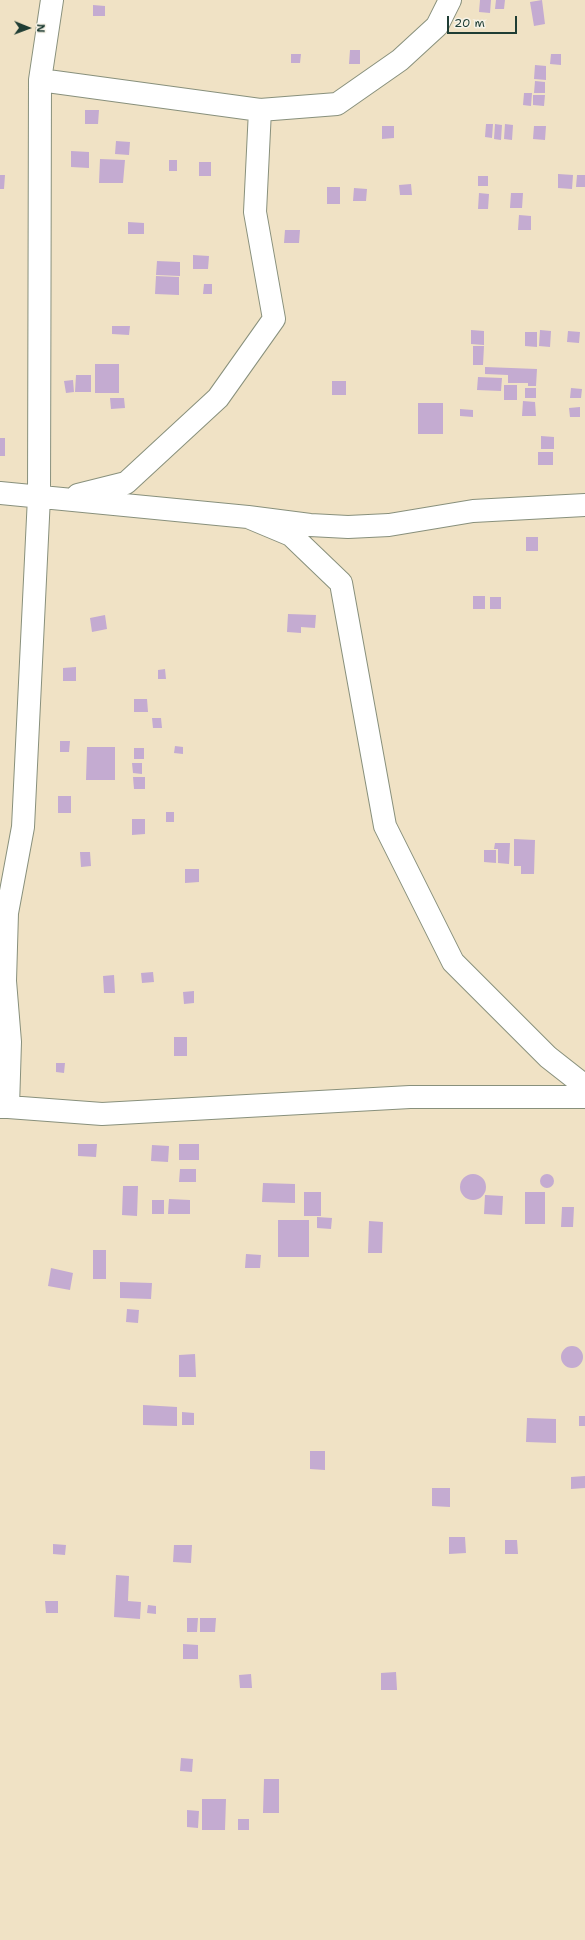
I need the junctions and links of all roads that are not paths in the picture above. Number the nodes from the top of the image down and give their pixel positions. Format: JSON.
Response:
{"nodes":[{"id":1,"x":52,"y":0,"type":"edge"},
{"id":2,"x":450,"y":0,"type":"edge"},
{"id":3,"x":40,"y":80,"type":"junction"},
{"id":4,"x":260,"y":110,"type":"junction"},
{"id":5,"x":0,"y":493,"type":"edge"},
{"id":6,"x":38,"y":497,"type":"junction"},
{"id":7,"x":63,"y":499,"type":"junction"},
{"id":8,"x":585,"y":505,"type":"edge"},
{"id":9,"x":248,"y":517,"type":"junction"},
{"id":10,"x":5,"y":1037,"type":"edge"},
{"id":11,"x":585,"y":1086,"type":"edge"},
{"id":12,"x":585,"y":1097,"type":"edge"},
{"id":13,"x":4,"y":1107,"type":"edge"}],
"edges":[{"from":1,"to":3,"type":"street"},
{"from":2,"to":4,"type":"street"},
{"from":3,"to":4,"type":"street"},
{"from":3,"to":6,"type":"street"},
{"from":4,"to":7,"type":"street"},
{"from":5,"to":6,"type":"street"},
{"from":6,"to":7,"type":"street"},
{"from":6,"to":10,"type":"street"},
{"from":7,"to":9,"type":"street"},
{"from":8,"to":9,"type":"street"},
{"from":9,"to":11,"type":"street"},
{"from":10,"to":13,"type":"street"},
{"from":12,"to":13,"type":"street"}]}
